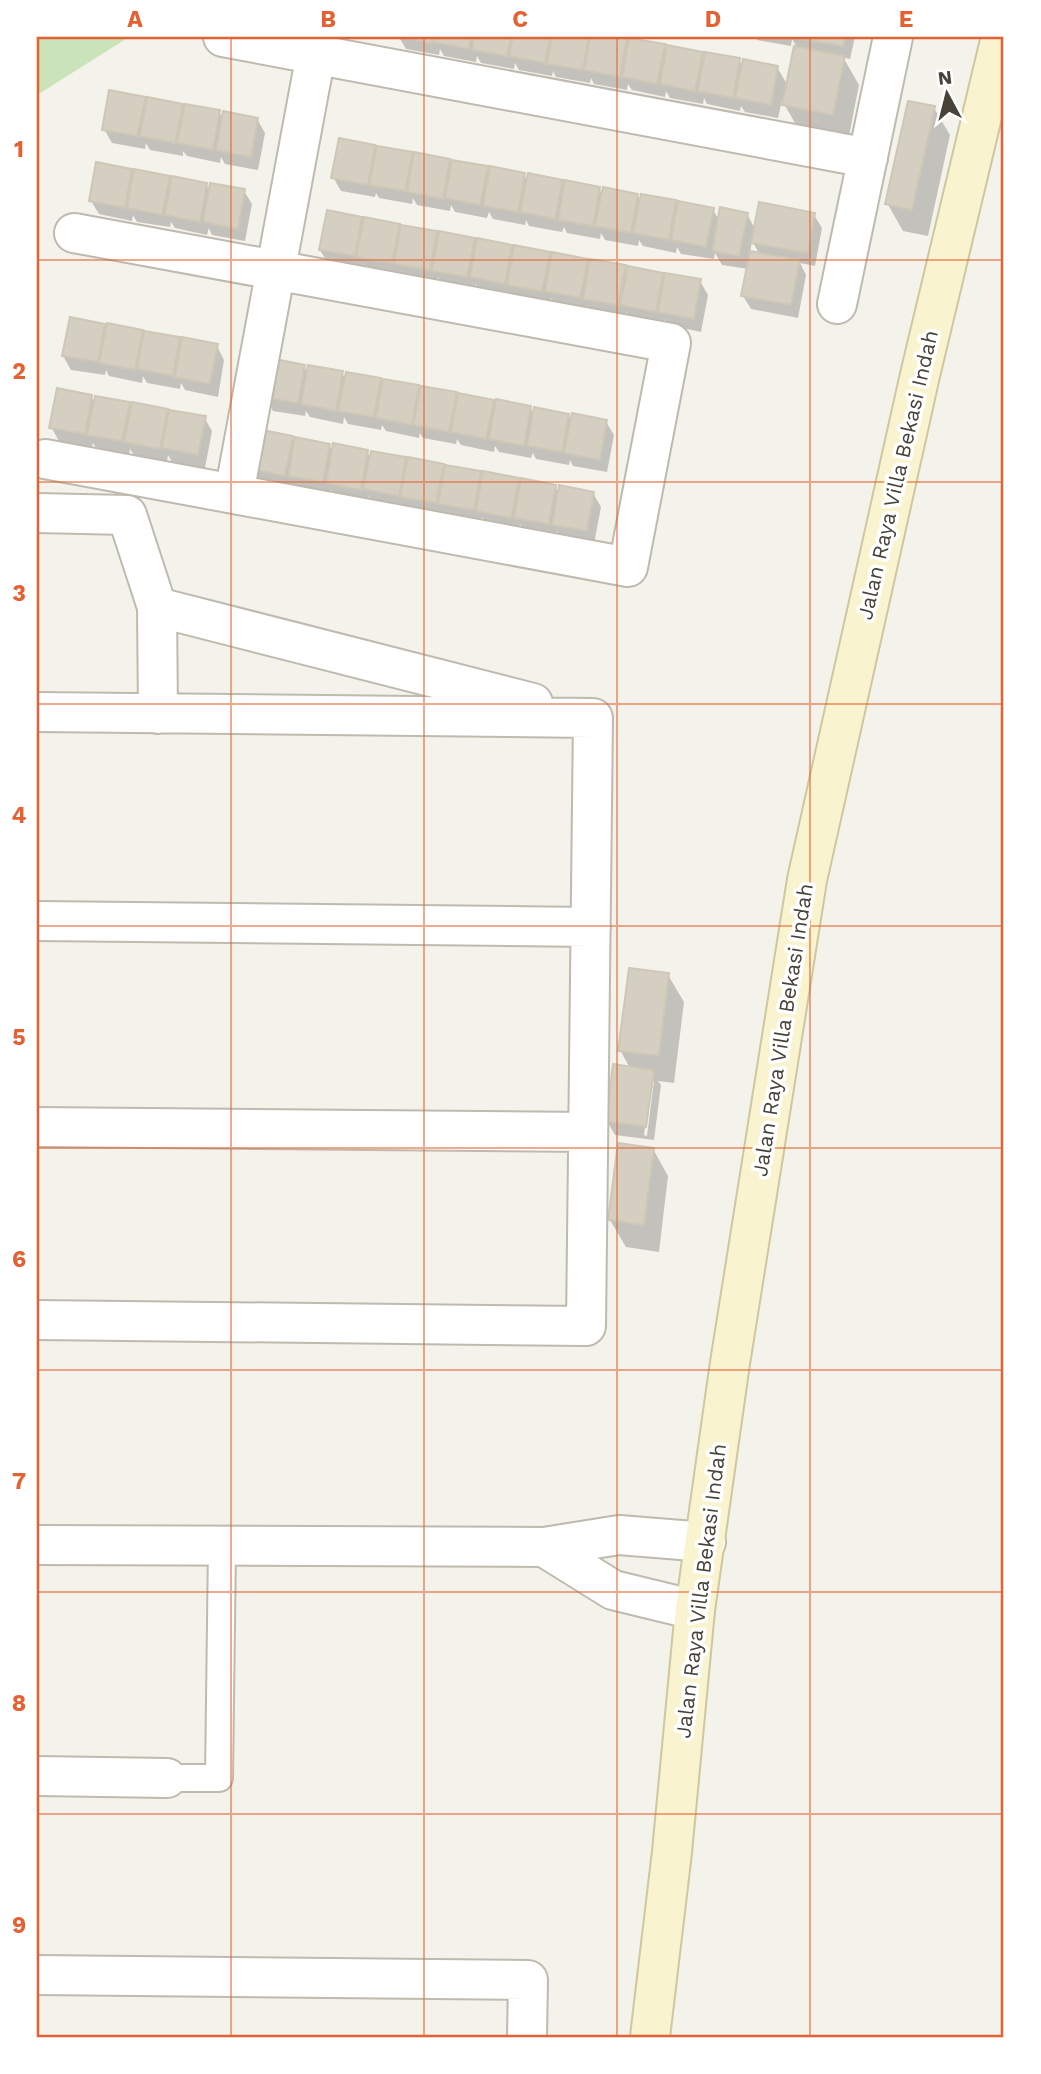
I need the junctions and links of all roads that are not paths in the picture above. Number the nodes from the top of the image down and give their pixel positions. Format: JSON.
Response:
{"nodes":[{"id":1,"x":223,"y":37,"type":"edge"},
{"id":2,"x":892,"y":37,"type":"edge"},
{"id":3,"x":1001,"y":37,"type":"edge"},
{"id":4,"x":365,"y":50,"type":"edge"},
{"id":5,"x":316,"y":54,"type":"junction"},
{"id":6,"x":868,"y":158,"type":"junction"},
{"id":7,"x":74,"y":233,"type":"dead end"},
{"id":8,"x":276,"y":270,"type":"junction"},
{"id":9,"x":837,"y":304,"type":"dead end"},
{"id":10,"x":45,"y":460,"type":"dead end"},
{"id":11,"x":234,"y":494,"type":"junction"},
{"id":12,"x":37,"y":513,"type":"edge"},
{"id":13,"x":157,"y":607,"type":"junction"},
{"id":14,"x":37,"y":712,"type":"edge"},
{"id":15,"x":158,"y":714,"type":"junction"},
{"id":16,"x":593,"y":718,"type":"junction"},
{"id":17,"x":37,"y":921,"type":"edge"},
{"id":18,"x":591,"y":927,"type":"junction"},
{"id":19,"x":37,"y":1126,"type":"edge"},
{"id":20,"x":588,"y":1132,"type":"junction"},
{"id":21,"x":37,"y":1320,"type":"edge"},
{"id":22,"x":706,"y":1542,"type":"junction"},
{"id":23,"x":37,"y":1545,"type":"edge"},
{"id":24,"x":222,"y":1546,"type":"junction"},
{"id":25,"x":544,"y":1547,"type":"junction"},
{"id":26,"x":695,"y":1610,"type":"junction"},
{"id":27,"x":37,"y":1776,"type":"edge"},
{"id":28,"x":167,"y":1778,"type":"joint"},
{"id":29,"x":37,"y":1975,"type":"edge"},
{"id":30,"x":527,"y":2037,"type":"edge"},
{"id":31,"x":650,"y":2037,"type":"edge"}],
"edges":[{"from":1,"to":5,"type":"street"},
{"from":2,"to":6,"type":"street"},
{"from":3,"to":22,"type":"main road","name":"Jalan Raya Villa Bekasi Indah"},
{"from":4,"to":5,"type":"street"},
{"from":4,"to":6,"type":"street"},
{"from":5,"to":8,"type":"street"},
{"from":6,"to":9,"type":"street"},
{"from":7,"to":8,"type":"street"},
{"from":8,"to":11,"type":"street"},
{"from":8,"to":11,"type":"street"},
{"from":10,"to":11,"type":"street"},
{"from":12,"to":13,"type":"street"},
{"from":13,"to":15,"type":"street"},
{"from":13,"to":16,"type":"street"},
{"from":14,"to":15,"type":"street"},
{"from":15,"to":16,"type":"street"},
{"from":16,"to":18,"type":"street"},
{"from":17,"to":18,"type":"street"},
{"from":18,"to":20,"type":"street"},
{"from":19,"to":20,"type":"street"},
{"from":20,"to":21,"type":"street"},
{"from":22,"to":25,"type":"street"},
{"from":22,"to":26,"type":"main road","name":"Jalan Raya Villa Bekasi Indah"},
{"from":23,"to":24,"type":"street"},
{"from":24,"to":25,"type":"street"},
{"from":24,"to":28,"type":"lane"},
{"from":25,"to":26,"type":"street"},
{"from":26,"to":31,"type":"main road","name":"Jalan Raya Villa Bekasi Indah"},
{"from":27,"to":28,"type":"street"},
{"from":29,"to":30,"type":"street"}]}
